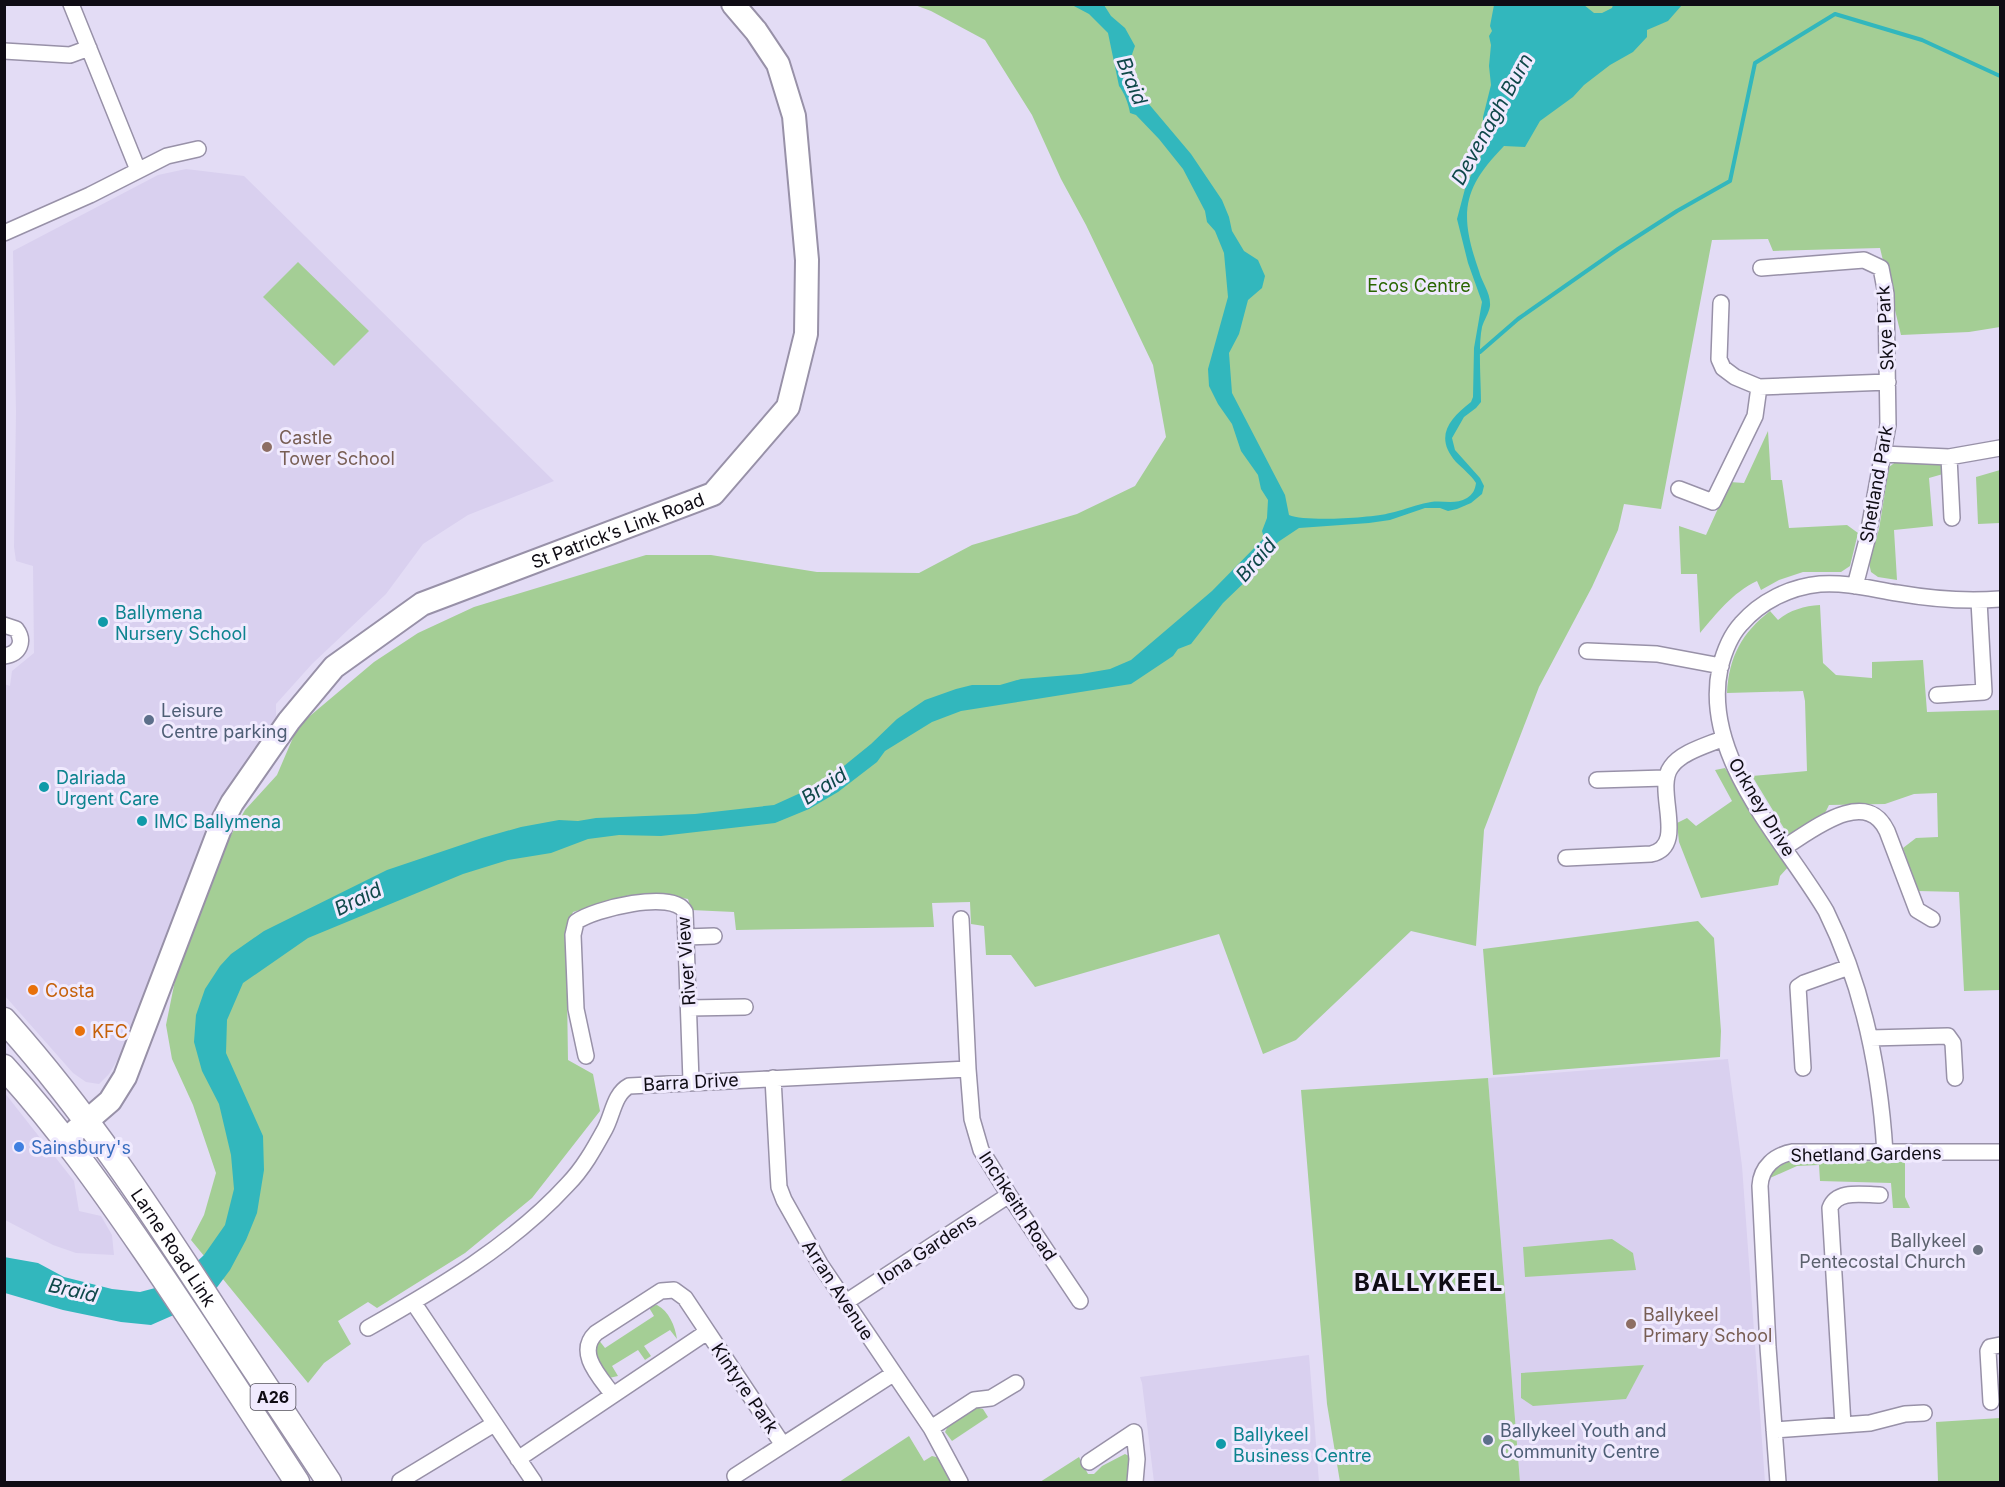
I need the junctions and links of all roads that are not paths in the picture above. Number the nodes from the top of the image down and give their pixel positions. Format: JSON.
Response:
{"nodes":[{"id":1,"x":71,"y":4,"type":"edge"},
{"id":2,"x":733,"y":4,"type":"edge"},
{"id":3,"x":89,"y":48,"type":"junction"},
{"id":4,"x":4,"y":51,"type":"edge"},
{"id":5,"x":198,"y":149,"type":"dead end"},
{"id":6,"x":138,"y":170,"type":"junction"},
{"id":7,"x":4,"y":233,"type":"edge"},
{"id":8,"x":1761,"y":268,"type":"dead end"},
{"id":9,"x":1720,"y":303,"type":"dead end"},
{"id":10,"x":1887,"y":382,"type":"junction"},
{"id":11,"x":1759,"y":387,"type":"junction"},
{"id":12,"x":2001,"y":448,"type":"edge"},
{"id":13,"x":1883,"y":454,"type":"junction"},
{"id":14,"x":1949,"y":457,"type":"junction"},
{"id":15,"x":1679,"y":489,"type":"dead end"},
{"id":16,"x":1952,"y":518,"type":"dead end"},
{"id":17,"x":1855,"y":586,"type":"junction"},
{"id":18,"x":2001,"y":599,"type":"edge"},
{"id":19,"x":1979,"y":601,"type":"junction"},
{"id":20,"x":4,"y":625,"type":"edge"},
{"id":21,"x":1587,"y":651,"type":"dead end"},
{"id":22,"x":4,"y":656,"type":"edge"},
{"id":23,"x":1721,"y":666,"type":"junction"},
{"id":24,"x":1937,"y":695,"type":"dead end"},
{"id":25,"x":1724,"y":738,"type":"junction"},
{"id":26,"x":1665,"y":778,"type":"junction"},
{"id":27,"x":1597,"y":780,"type":"dead end"},
{"id":28,"x":1785,"y":848,"type":"junction"},
{"id":29,"x":1566,"y":858,"type":"dead end"},
{"id":30,"x":961,"y":919,"type":"dead end"},
{"id":31,"x":1932,"y":919,"type":"dead end"},
{"id":32,"x":714,"y":936,"type":"dead end"},
{"id":33,"x":686,"y":937,"type":"junction"},
{"id":34,"x":1849,"y":967,"type":"junction"},
{"id":35,"x":745,"y":1007,"type":"dead end"},
{"id":36,"x":689,"y":1008,"type":"junction"},
{"id":37,"x":4,"y":1020,"type":"edge"},
{"id":38,"x":1870,"y":1038,"type":"junction"},
{"id":39,"x":586,"y":1056,"type":"dead end"},
{"id":40,"x":4,"y":1067,"type":"edge"},
{"id":41,"x":1803,"y":1068,"type":"dead end"},
{"id":42,"x":968,"y":1069,"type":"junction"},
{"id":43,"x":773,"y":1078,"type":"junction"},
{"id":44,"x":1955,"y":1078,"type":"dead end"},
{"id":45,"x":691,"y":1082,"type":"junction"},
{"id":46,"x":64,"y":1092,"type":"junction"},
{"id":47,"x":110,"y":1101,"type":"junction"},
{"id":48,"x":87,"y":1122,"type":"junction"},
{"id":49,"x":66,"y":1139,"type":"junction"},
{"id":50,"x":2001,"y":1152,"type":"edge"},
{"id":51,"x":1885,"y":1153,"type":"junction"},
{"id":52,"x":1009,"y":1195,"type":"junction"},
{"id":53,"x":1881,"y":1195,"type":"dead end"},
{"id":54,"x":1080,"y":1301,"type":"dead end"},
{"id":55,"x":413,"y":1302,"type":"junction"},
{"id":56,"x":846,"y":1302,"type":"junction"},
{"id":57,"x":368,"y":1329,"type":"dead end"},
{"id":58,"x":707,"y":1332,"type":"junction"},
{"id":59,"x":2001,"y":1345,"type":"edge"},
{"id":60,"x":893,"y":1374,"type":"junction"},
{"id":61,"x":1016,"y":1383,"type":"dead end"},
{"id":62,"x":613,"y":1395,"type":"junction"},
{"id":63,"x":1991,"y":1402,"type":"dead end"},
{"id":64,"x":1924,"y":1413,"type":"dead end"},
{"id":65,"x":494,"y":1424,"type":"junction"},
{"id":66,"x":1844,"y":1425,"type":"junction"},
{"id":67,"x":931,"y":1428,"type":"junction"},
{"id":68,"x":1774,"y":1430,"type":"junction"},
{"id":69,"x":783,"y":1445,"type":"junction"},
{"id":70,"x":519,"y":1459,"type":"junction"},
{"id":71,"x":1089,"y":1462,"type":"dead end"},
{"id":72,"x":735,"y":1476,"type":"dead end"},
{"id":73,"x":400,"y":1481,"type":"dead end"},
{"id":74,"x":297,"y":1482,"type":"edge"},
{"id":75,"x":330,"y":1482,"type":"edge"},
{"id":76,"x":534,"y":1482,"type":"edge"},
{"id":77,"x":960,"y":1482,"type":"edge"},
{"id":78,"x":1135,"y":1482,"type":"edge"},
{"id":79,"x":1778,"y":1482,"type":"edge"}],
"edges":[{"from":1,"to":3,"type":"street"},
{"from":2,"to":47,"type":"street","name":"St Patrick’s Link Road"},
{"from":3,"to":4,"type":"street"},
{"from":3,"to":6,"type":"street"},
{"from":5,"to":6,"type":"street"},
{"from":6,"to":7,"type":"street"},
{"from":8,"to":10,"type":"street","name":"Skye Park"},
{"from":9,"to":11,"type":"street","name":"Skye Park"},
{"from":10,"to":11,"type":"street","name":"Skye Park"},
{"from":10,"to":13,"type":"street","name":"Shetland Park"},
{"from":11,"to":15,"type":"street"},
{"from":12,"to":14,"type":"street"},
{"from":13,"to":14,"type":"street"},
{"from":13,"to":17,"type":"street","name":"Shetland Park"},
{"from":14,"to":16,"type":"street"},
{"from":17,"to":19,"type":"street","name":"Orkney Drive"},
{"from":17,"to":23,"type":"street","name":"Orkney Drive"},
{"from":18,"to":19,"type":"street","name":"Orkney Drive"},
{"from":19,"to":24,"type":"street"},
{"from":20,"to":22,"type":"street"},
{"from":21,"to":23,"type":"street"},
{"from":23,"to":25,"type":"street","name":"Orkney Drive"},
{"from":25,"to":26,"type":"street"},
{"from":25,"to":28,"type":"street","name":"Orkney Drive"},
{"from":26,"to":27,"type":"street"},
{"from":26,"to":29,"type":"street"},
{"from":28,"to":31,"type":"street"},
{"from":28,"to":34,"type":"street","name":"Orkney Drive"},
{"from":30,"to":42,"type":"street"},
{"from":32,"to":33,"type":"street"},
{"from":33,"to":36,"type":"street","name":"River View"},
{"from":33,"to":39,"type":"street","name":"River View"},
{"from":34,"to":38,"type":"street","name":"Orkney Drive"},
{"from":34,"to":41,"type":"street"},
{"from":35,"to":36,"type":"street"},
{"from":36,"to":45,"type":"street","name":"River View"},
{"from":37,"to":46,"type":"main road","name":"Larne Road Link","number":"A26"},
{"from":38,"to":44,"type":"street"},
{"from":38,"to":51,"type":"street","name":"Orkney Drive"},
{"from":40,"to":49,"type":"main road","name":"Larne Road Link","number":"A26"},
{"from":42,"to":43,"type":"street","name":"Barra Drive"},
{"from":42,"to":52,"type":"street","name":"Inchkeith Road"},
{"from":43,"to":45,"type":"street","name":"Barra Drive"},
{"from":43,"to":56,"type":"street","name":"Arran Avenue"},
{"from":45,"to":55,"type":"street","name":"Barra Drive"},
{"from":46,"to":47,"type":"street"},
{"from":46,"to":48,"type":"main road","name":"Larne Road Link","number":"A26"},
{"from":47,"to":48,"type":"street","name":"St Patrick’s Link Road"},
{"from":48,"to":49,"type":"street","name":"St Patrick’s Link Road"},
{"from":48,"to":75,"type":"main road","name":"Larne Road Link","number":"A26"},
{"from":49,"to":74,"type":"main road","name":"Larne Road Link","number":"A26"},
{"from":50,"to":51,"type":"street","name":"Shetland Gardens"},
{"from":51,"to":68,"type":"street","name":"Shetland Gardens"},
{"from":52,"to":54,"type":"street","name":"Inchkeith Road"},
{"from":52,"to":56,"type":"street","name":"Iona Gardens"},
{"from":53,"to":66,"type":"street"},
{"from":55,"to":57,"type":"street","name":"Barra Drive"},
{"from":55,"to":65,"type":"street"},
{"from":56,"to":60,"type":"street","name":"Arran Avenue"},
{"from":58,"to":62,"type":"street","name":"Kintyre Park"},
{"from":58,"to":62,"type":"street","name":"Kintyre Park"},
{"from":58,"to":69,"type":"street","name":"Kintyre Park"},
{"from":59,"to":63,"type":"street"},
{"from":60,"to":67,"type":"street","name":"Arran Avenue"},
{"from":60,"to":69,"type":"street","name":"Kintyre Park"},
{"from":61,"to":67,"type":"street"},
{"from":62,"to":70,"type":"street","name":"Kintyre Park"},
{"from":64,"to":66,"type":"street"},
{"from":65,"to":70,"type":"street"},
{"from":65,"to":73,"type":"street"},
{"from":66,"to":68,"type":"street"},
{"from":67,"to":77,"type":"street","name":"Arran Avenue"},
{"from":68,"to":79,"type":"street","name":"Shetland Gardens"},
{"from":69,"to":72,"type":"street","name":"Kintyre Park"},
{"from":70,"to":76,"type":"street"},
{"from":71,"to":78,"type":"street"}]}
